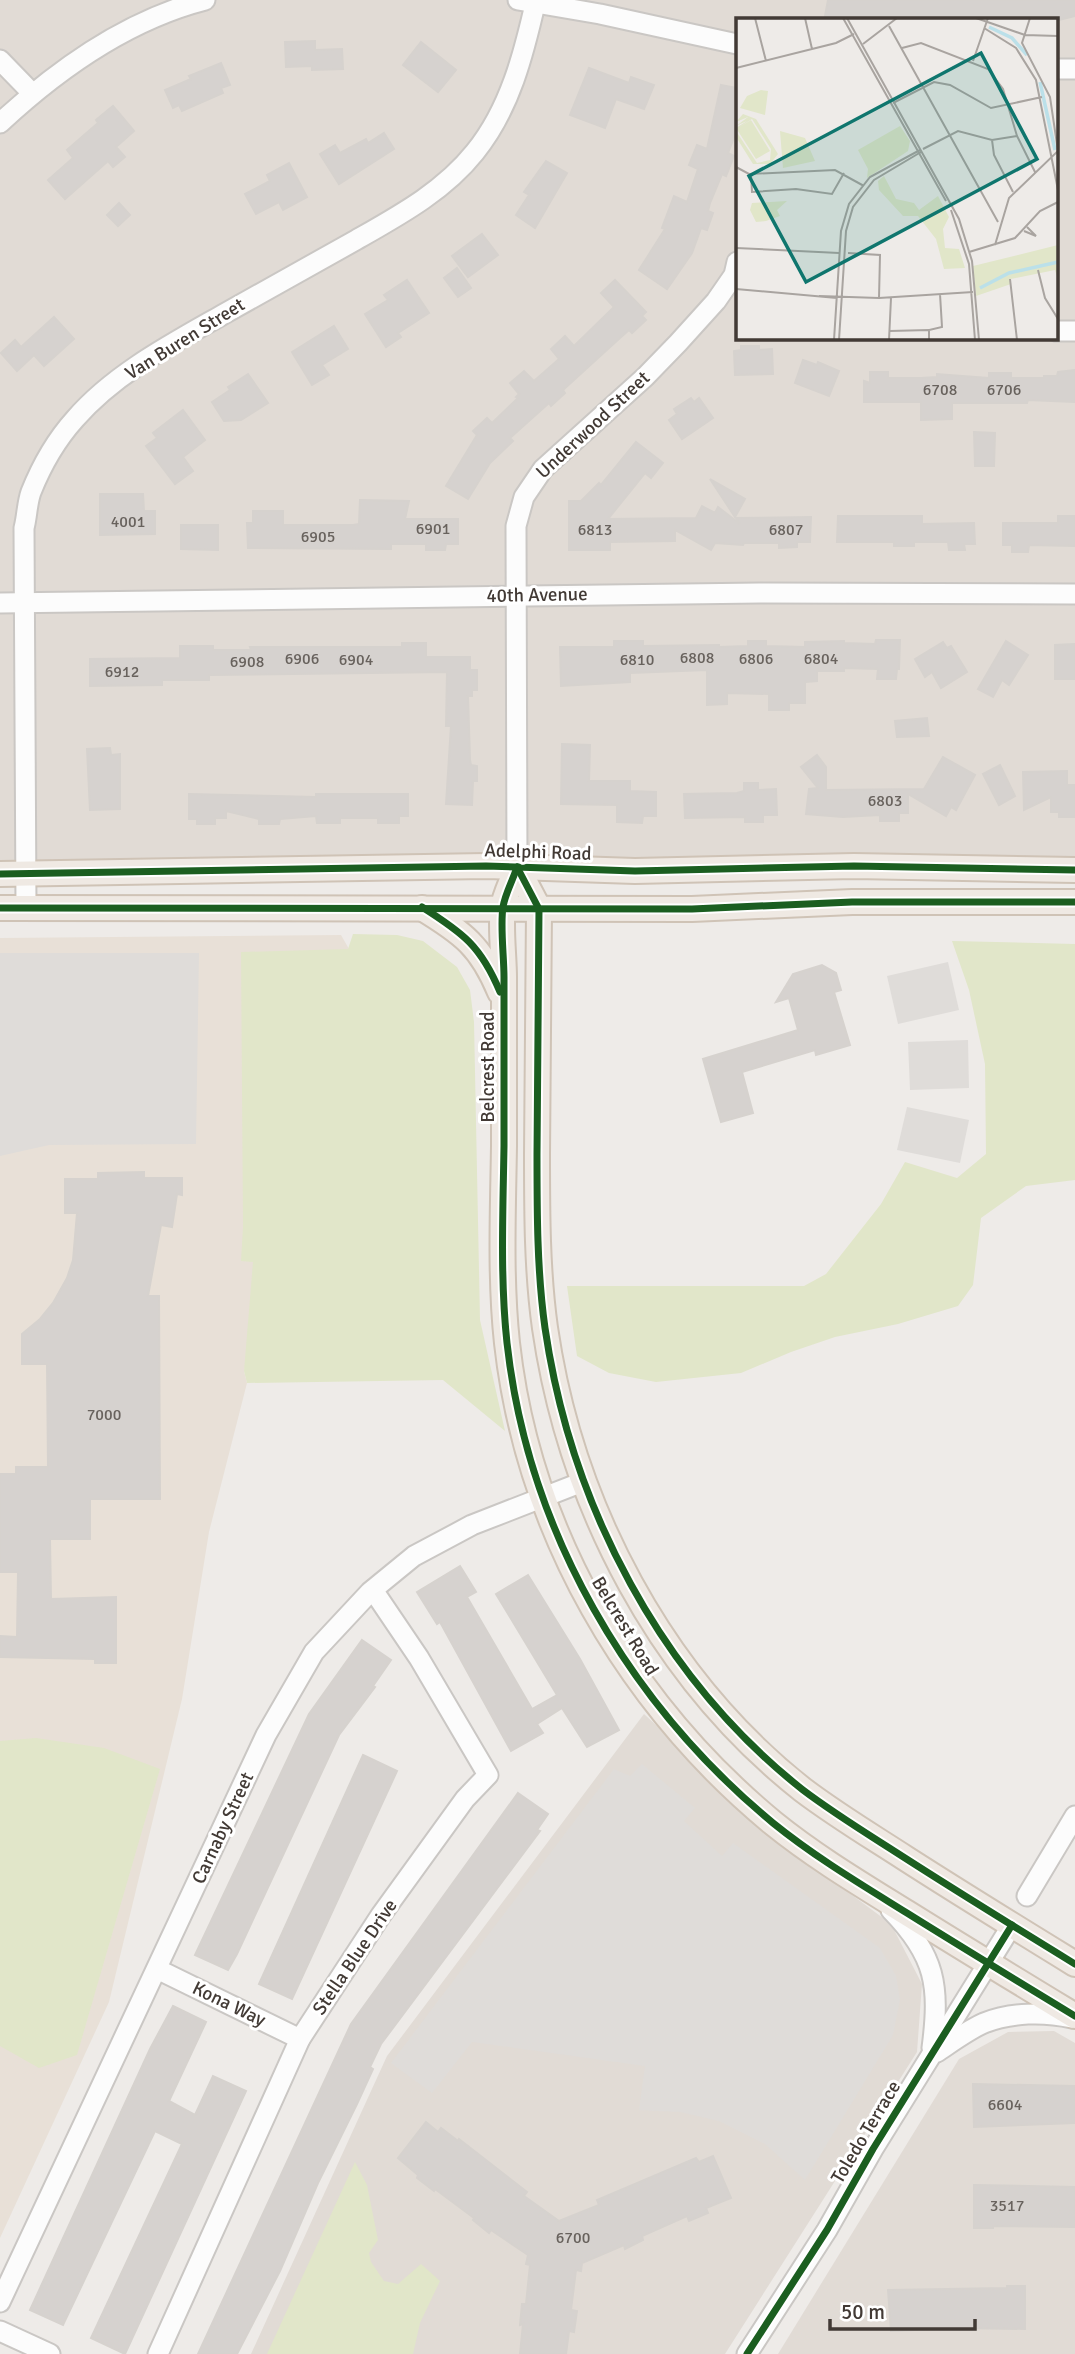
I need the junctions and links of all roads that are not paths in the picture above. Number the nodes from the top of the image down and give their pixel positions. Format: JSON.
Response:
{"nodes":[{"id":1,"x":205,"y":0,"type":"edge"},
{"id":2,"x":530,"y":1,"type":"edge"},
{"id":3,"x":736,"y":44,"type":"edge"},
{"id":4,"x":0,"y":60,"type":"edge"},
{"id":5,"x":32,"y":93,"type":"junction"},
{"id":6,"x":0,"y":123,"type":"edge"},
{"id":7,"x":736,"y":272,"type":"edge"},
{"id":8,"x":1075,"y":594,"type":"edge"},
{"id":9,"x":517,"y":596,"type":"junction"},
{"id":10,"x":0,"y":603,"type":"edge"},
{"id":11,"x":25,"y":603,"type":"junction"},
{"id":12,"x":517,"y":867,"type":"junction"},
{"id":13,"x":1075,"y":870,"type":"edge"},
{"id":14,"x":0,"y":874,"type":"edge"},
{"id":15,"x":25,"y":874,"type":"junction"},
{"id":16,"x":1075,"y":902,"type":"edge"},
{"id":17,"x":422,"y":907,"type":"junction"},
{"id":18,"x":0,"y":908,"type":"edge"},
{"id":19,"x":26,"y":908,"type":"junction"},
{"id":20,"x":503,"y":908,"type":"junction"},
{"id":21,"x":538,"y":909,"type":"junction"},
{"id":22,"x":504,"y":1003,"type":"junction"},
{"id":23,"x":585,"y":1481,"type":"junction"},
{"id":24,"x":542,"y":1498,"type":"junction"},
{"id":25,"x":373,"y":1590,"type":"junction"},
{"id":26,"x":1075,"y":1816,"type":"edge"},
{"id":27,"x":876,"y":1894,"type":"junction"},
{"id":28,"x":1027,"y":1896,"type":"dead end"},
{"id":29,"x":1012,"y":1925,"type":"junction"},
{"id":30,"x":989,"y":1964,"type":"junction"},
{"id":31,"x":1075,"y":1964,"type":"edge"},
{"id":32,"x":157,"y":1969,"type":"junction"},
{"id":33,"x":1075,"y":2018,"type":"edge"},
{"id":34,"x":300,"y":2039,"type":"junction"},
{"id":35,"x":930,"y":2057,"type":"junction"},
{"id":36,"x":0,"y":2302,"type":"edge"},
{"id":37,"x":0,"y":2331,"type":"edge"},
{"id":38,"x":50,"y":2354,"type":"edge"},
{"id":39,"x":158,"y":2354,"type":"edge"},
{"id":40,"x":747,"y":2354,"type":"edge"}],
"edges":[{"from":1,"to":5,"type":"street"},
{"from":2,"to":3,"type":"street"},
{"from":2,"to":11,"type":"street","name":"Van Buren Street"},
{"from":4,"to":5,"type":"street"},
{"from":5,"to":6,"type":"street"},
{"from":7,"to":9,"type":"street","name":"Underwood Street"},
{"from":8,"to":9,"type":"street","name":"40th Avenue"},
{"from":9,"to":11,"type":"street","name":"40th Avenue"},
{"from":9,"to":12,"type":"street","name":"Underwood Street"},
{"from":10,"to":11,"type":"street","name":"40th Avenue"},
{"from":11,"to":15,"type":"street","name":"Van Buren Street"},
{"from":12,"to":13,"type":"main road","name":"Adelphi Road"},
{"from":12,"to":15,"type":"main road","name":"Adelphi Road"},
{"from":12,"to":20,"type":"main road","name":"Belcrest Road"},
{"from":12,"to":21,"type":"main road","name":"Belcrest Road"},
{"from":14,"to":15,"type":"main road","name":"Adelphi Road"},
{"from":15,"to":19,"type":"street","name":"Van Buren Street"},
{"from":16,"to":21,"type":"main road"},
{"from":17,"to":19,"type":"main road"},
{"from":17,"to":20,"type":"main road"},
{"from":17,"to":22,"type":"main road"},
{"from":18,"to":19,"type":"main road"},
{"from":20,"to":21,"type":"main road"},
{"from":20,"to":22,"type":"main road","name":"Belcrest Road"},
{"from":21,"to":23,"type":"main road","name":"Belcrest Road"},
{"from":22,"to":24,"type":"main road","name":"Belcrest Road"},
{"from":23,"to":24,"type":"street","name":"Carnaby Street"},
{"from":23,"to":29,"type":"main road","name":"Belcrest Road"},
{"from":24,"to":25,"type":"street","name":"Carnaby Street"},
{"from":24,"to":27,"type":"main road","name":"Belcrest Road"},
{"from":25,"to":32,"type":"street","name":"Carnaby Street"},
{"from":25,"to":34,"type":"street","name":"Stella Blue Drive"},
{"from":26,"to":28,"type":"street"},
{"from":27,"to":30,"type":"main road","name":"Belcrest Road"},
{"from":27,"to":35,"type":"street"},
{"from":29,"to":30,"type":"street","name":"Toledo Terrace"},
{"from":29,"to":31,"type":"main road","name":"Belcrest Road"},
{"from":30,"to":33,"type":"main road","name":"Belcrest Road"},
{"from":30,"to":35,"type":"street","name":"Toledo Terrace"},
{"from":32,"to":34,"type":"street","name":"Kona Way"},
{"from":32,"to":36,"type":"street","name":"Carnaby Street"},
{"from":33,"to":35,"type":"street"},
{"from":34,"to":39,"type":"street","name":"Stella Blue Drive"},
{"from":35,"to":40,"type":"street","name":"Toledo Terrace"},
{"from":37,"to":38,"type":"street"}]}
